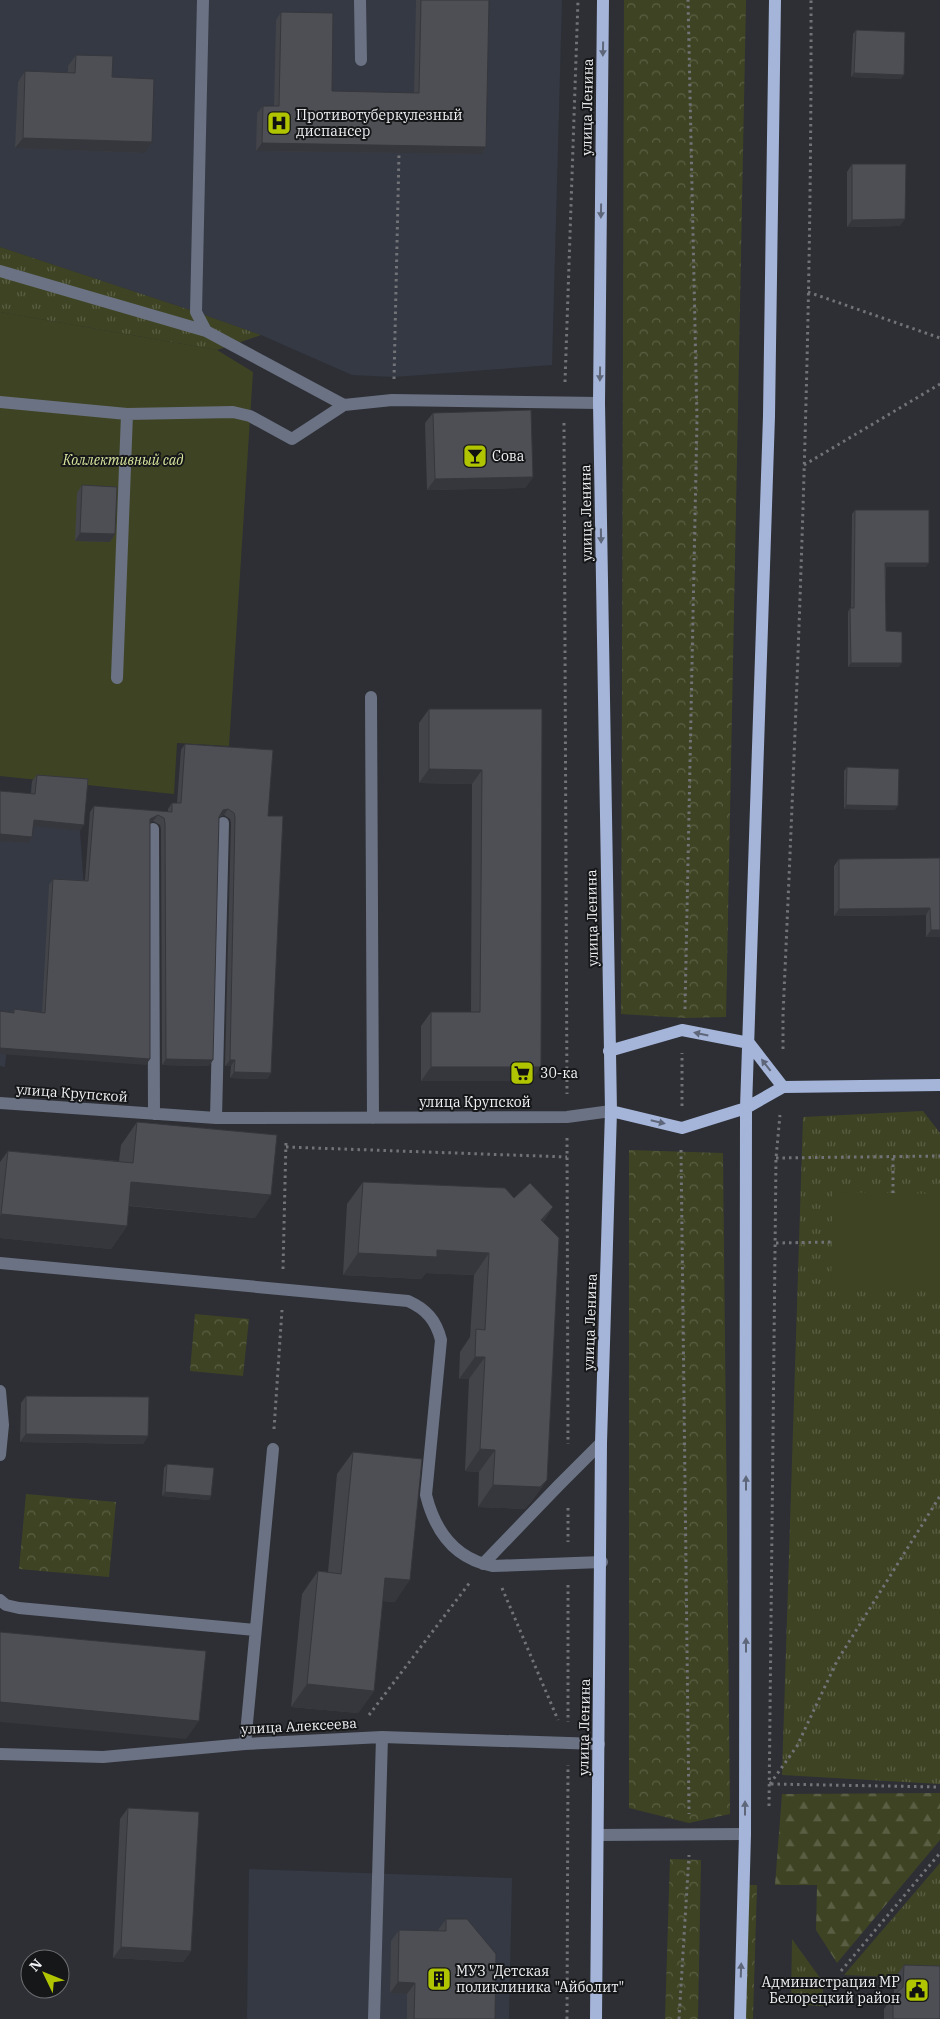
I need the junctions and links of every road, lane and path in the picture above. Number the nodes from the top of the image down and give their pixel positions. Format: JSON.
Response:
{"nodes":[{"id":1,"x":202,"y":0,"type":"edge"},
{"id":2,"x":360,"y":0,"type":"edge"},
{"id":3,"x":578,"y":0,"type":"edge"},
{"id":4,"x":603,"y":0,"type":"edge"},
{"id":5,"x":688,"y":0,"type":"edge"},
{"id":6,"x":775,"y":0,"type":"edge"},
{"id":7,"x":810,"y":0,"type":"edge"},
{"id":8,"x":361,"y":60,"type":"dead end"},
{"id":9,"x":399,"y":153,"type":"edge"},
{"id":10,"x":0,"y":271,"type":"edge"},
{"id":11,"x":808,"y":292,"type":"junction"},
{"id":12,"x":206,"y":331,"type":"junction"},
{"id":13,"x":940,"y":338,"type":"edge"},
{"id":14,"x":940,"y":384,"type":"edge"},
{"id":15,"x":392,"y":400,"type":"junction"},
{"id":16,"x":0,"y":402,"type":"edge"},
{"id":17,"x":564,"y":402,"type":"junction"},
{"id":18,"x":599,"y":403,"type":"junction"},
{"id":19,"x":344,"y":405,"type":"junction"},
{"id":20,"x":127,"y":414,"type":"junction"},
{"id":21,"x":804,"y":465,"type":"junction"},
{"id":22,"x":117,"y":678,"type":"dead end"},
{"id":23,"x":371,"y":697,"type":"dead end"},
{"id":24,"x":223,"y":823,"type":"edge"},
{"id":25,"x":153,"y":828,"type":"edge"},
{"id":26,"x":682,"y":1030,"type":"junction"},
{"id":27,"x":749,"y":1044,"type":"junction"},
{"id":28,"x":610,"y":1051,"type":"junction"},
{"id":29,"x":940,"y":1085,"type":"edge"},
{"id":30,"x":783,"y":1087,"type":"junction"},
{"id":31,"x":0,"y":1103,"type":"edge"},
{"id":32,"x":746,"y":1108,"type":"junction"},
{"id":33,"x":611,"y":1111,"type":"junction"},
{"id":34,"x":154,"y":1114,"type":"junction"},
{"id":35,"x":567,"y":1117,"type":"junction"},
{"id":36,"x":216,"y":1118,"type":"junction"},
{"id":37,"x":373,"y":1118,"type":"junction"},
{"id":38,"x":682,"y":1128,"type":"junction"},
{"id":39,"x":286,"y":1147,"type":"dead end"},
{"id":40,"x":567,"y":1156,"type":"junction"},
{"id":41,"x":893,"y":1156,"type":"junction"},
{"id":42,"x":940,"y":1156,"type":"edge"},
{"id":43,"x":776,"y":1158,"type":"junction"},
{"id":44,"x":893,"y":1193,"type":"dead end"},
{"id":45,"x":832,"y":1242,"type":"dead end"},
{"id":46,"x":776,"y":1243,"type":"junction"},
{"id":47,"x":0,"y":1263,"type":"edge"},
{"id":48,"x":0,"y":1391,"type":"edge"},
{"id":49,"x":601,"y":1444,"type":"junction"},
{"id":50,"x":568,"y":1445,"type":"dead end"},
{"id":51,"x":273,"y":1449,"type":"dead end"},
{"id":52,"x":0,"y":1455,"type":"edge"},
{"id":53,"x":940,"y":1496,"type":"edge"},
{"id":54,"x":568,"y":1504,"type":"dead end"},
{"id":55,"x":568,"y":1544,"type":"dead end"},
{"id":56,"x":602,"y":1562,"type":"junction"},
{"id":57,"x":488,"y":1565,"type":"junction"},
{"id":58,"x":568,"y":1584,"type":"dead end"},
{"id":59,"x":0,"y":1600,"type":"edge"},
{"id":60,"x":256,"y":1630,"type":"junction"},
{"id":61,"x":382,"y":1737,"type":"junction"},
{"id":62,"x":352,"y":1738,"type":"junction"},
{"id":63,"x":568,"y":1743,"type":"junction"},
{"id":64,"x":245,"y":1744,"type":"junction"},
{"id":65,"x":599,"y":1744,"type":"junction"},
{"id":66,"x":0,"y":1754,"type":"edge"},
{"id":67,"x":770,"y":1784,"type":"junction"},
{"id":68,"x":940,"y":1786,"type":"edge"},
{"id":69,"x":769,"y":1814,"type":"dead end"},
{"id":70,"x":746,"y":1834,"type":"junction"},
{"id":71,"x":598,"y":1835,"type":"junction"},
{"id":72,"x":689,"y":1835,"type":"junction"},
{"id":73,"x":940,"y":1853,"type":"edge"},
{"id":74,"x":841,"y":1971,"type":"dead end"},
{"id":75,"x":374,"y":2019,"type":"edge"},
{"id":76,"x":567,"y":2019,"type":"edge"},
{"id":77,"x":596,"y":2019,"type":"edge"},
{"id":78,"x":679,"y":2019,"type":"edge"},
{"id":79,"x":740,"y":2019,"type":"edge"}],
"edges":[{"from":1,"to":12,"type":"street"},
{"from":2,"to":8,"type":"street"},
{"from":3,"to":17,"type":"path"},
{"from":4,"to":18,"type":"main road","name":"улица Ленина","one_way":true},
{"from":5,"to":26,"type":"path"},
{"from":6,"to":27,"type":"main road"},
{"from":7,"to":11,"type":"path"},
{"from":9,"to":15,"type":"path"},
{"from":10,"to":12,"type":"street"},
{"from":11,"to":13,"type":"path"},
{"from":11,"to":21,"type":"path"},
{"from":12,"to":19,"type":"street"},
{"from":14,"to":21,"type":"path"},
{"from":15,"to":17,"type":"street"},
{"from":15,"to":19,"type":"street"},
{"from":16,"to":20,"type":"street"},
{"from":17,"to":18,"type":"street"},
{"from":17,"to":35,"type":"path"},
{"from":18,"to":28,"type":"main road","name":"улица Ленина","one_way":true},
{"from":19,"to":20,"type":"street"},
{"from":20,"to":22,"type":"street"},
{"from":21,"to":30,"type":"path"},
{"from":23,"to":37,"type":"street"},
{"from":24,"to":36,"type":"street"},
{"from":25,"to":34,"type":"street"},
{"from":27,"to":26,"type":"main road","one_way":true},
{"from":26,"to":28,"type":"main road"},
{"from":26,"to":38,"type":"path"},
{"from":30,"to":27,"type":"main road","one_way":true},
{"from":27,"to":32,"type":"main road"},
{"from":28,"to":33,"type":"main road","name":"улица Ленина"},
{"from":29,"to":30,"type":"main road"},
{"from":30,"to":32,"type":"main road"},
{"from":30,"to":43,"type":"path"},
{"from":31,"to":34,"type":"street","name":"улица Крупской"},
{"from":32,"to":38,"type":"main road"},
{"from":70,"to":32,"type":"main road","one_way":true},
{"from":33,"to":35,"type":"street","name":"улица Крупской"},
{"from":33,"to":38,"type":"main road","name":"улица Крупской","one_way":true},
{"from":33,"to":49,"type":"main road","name":"улица Ленина"},
{"from":34,"to":36,"type":"street","name":"улица Крупской"},
{"from":35,"to":37,"type":"street","name":"улица Крупской"},
{"from":35,"to":40,"type":"path"},
{"from":36,"to":37,"type":"street","name":"улица Крупской"},
{"from":38,"to":72,"type":"path"},
{"from":39,"to":40,"type":"path"},
{"from":40,"to":50,"type":"path"},
{"from":41,"to":42,"type":"path"},
{"from":41,"to":43,"type":"path"},
{"from":41,"to":44,"type":"path"},
{"from":43,"to":46,"type":"path"},
{"from":45,"to":46,"type":"path"},
{"from":46,"to":67,"type":"path"},
{"from":47,"to":57,"type":"street"},
{"from":48,"to":52,"type":"street"},
{"from":49,"to":56,"type":"main road","name":"улица Ленина"},
{"from":49,"to":57,"type":"street"},
{"from":51,"to":60,"type":"street"},
{"from":53,"to":67,"type":"path"},
{"from":54,"to":55,"type":"path"},
{"from":56,"to":57,"type":"street"},
{"from":56,"to":65,"type":"main road","name":"улица Ленина"},
{"from":57,"to":62,"type":"path"},
{"from":57,"to":63,"type":"path"},
{"from":58,"to":63,"type":"path"},
{"from":59,"to":60,"type":"street"},
{"from":60,"to":64,"type":"street"},
{"from":61,"to":62,"type":"street","name":"улица Алексеева"},
{"from":61,"to":63,"type":"street","name":"улица Алексеева"},
{"from":61,"to":75,"type":"street"},
{"from":62,"to":64,"type":"street","name":"улица Алексеева"},
{"from":63,"to":65,"type":"street","name":"улица Алексеева"},
{"from":63,"to":76,"type":"path"},
{"from":64,"to":66,"type":"street","name":"улица Алексеева"},
{"from":65,"to":71,"type":"main road","name":"улица Ленина"},
{"from":67,"to":68,"type":"path"},
{"from":67,"to":69,"type":"path"},
{"from":70,"to":72,"type":"street"},
{"from":79,"to":70,"type":"main road","one_way":true},
{"from":71,"to":72,"type":"street"},
{"from":71,"to":77,"type":"main road","name":"улица Ленина"},
{"from":72,"to":78,"type":"path"},
{"from":73,"to":74,"type":"path"}]}
